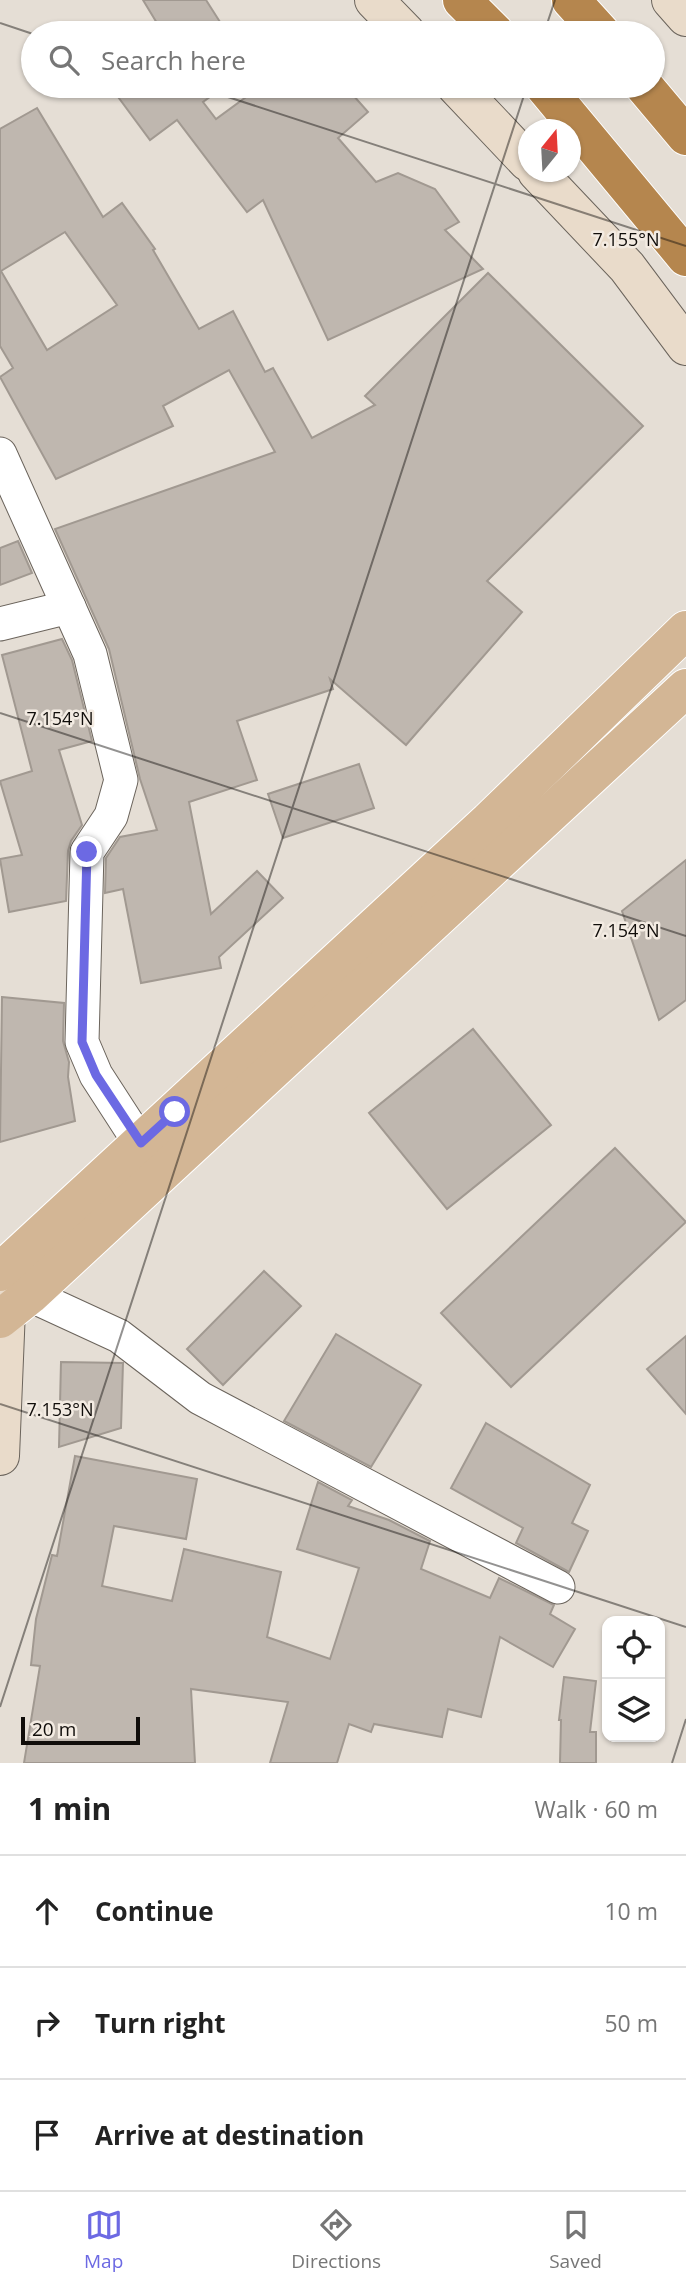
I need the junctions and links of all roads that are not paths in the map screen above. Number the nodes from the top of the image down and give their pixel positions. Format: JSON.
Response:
{"nodes":[{"id":1,"x":374,"y":0,"type":"edge"},
{"id":2,"x":462,"y":0,"type":"edge"},
{"id":3,"x":571,"y":0,"type":"edge"},
{"id":4,"x":671,"y":0,"type":"edge"},
{"id":5,"x":686,"y":18,"type":"edge"},
{"id":6,"x":394,"y":21,"type":"edge"},
{"id":7,"x":483,"y":21,"type":"edge"},
{"id":8,"x":590,"y":21,"type":"edge"},
{"id":9,"x":467,"y":98,"type":"edge"},
{"id":10,"x":554,"y":98,"type":"edge"},
{"id":11,"x":654,"y":98,"type":"edge"},
{"id":12,"x":686,"y":136,"type":"edge"},
{"id":13,"x":518,"y":151,"type":"edge"},
{"id":14,"x":546,"y":182,"type":"edge"},
{"id":15,"x":686,"y":257,"type":"edge"},
{"id":16,"x":686,"y":346,"type":"edge"},
{"id":17,"x":0,"y":454,"type":"edge"},
{"id":18,"x":69,"y":607,"type":"junction"},
{"id":19,"x":0,"y":624,"type":"edge"},
{"id":20,"x":686,"y":630,"type":"edge"},
{"id":21,"x":686,"y":688,"type":"edge"},
{"id":22,"x":141,"y":1143,"type":"junction"},
{"id":23,"x":9,"y":1293,"type":"edge"},
{"id":24,"x":0,"y":1456,"type":"edge"},
{"id":25,"x":558,"y":1587,"type":"dead end"}],
"edges":[{"from":1,"to":6,"type":"street"},
{"from":2,"to":7,"type":"highway"},
{"from":3,"to":8,"type":"highway"},
{"from":4,"to":5,"type":"street"},
{"from":9,"to":13,"type":"street"},
{"from":10,"to":15,"type":"highway"},
{"from":11,"to":12,"type":"highway"},
{"from":14,"to":16,"type":"street"},
{"from":17,"to":18,"type":"street"},
{"from":18,"to":19,"type":"street"},
{"from":18,"to":22,"type":"street"},
{"from":20,"to":22,"type":"main road"},
{"from":21,"to":23,"type":"main road"},
{"from":22,"to":23,"type":"main road"},
{"from":23,"to":24,"type":"street"},
{"from":23,"to":25,"type":"street"}]}
